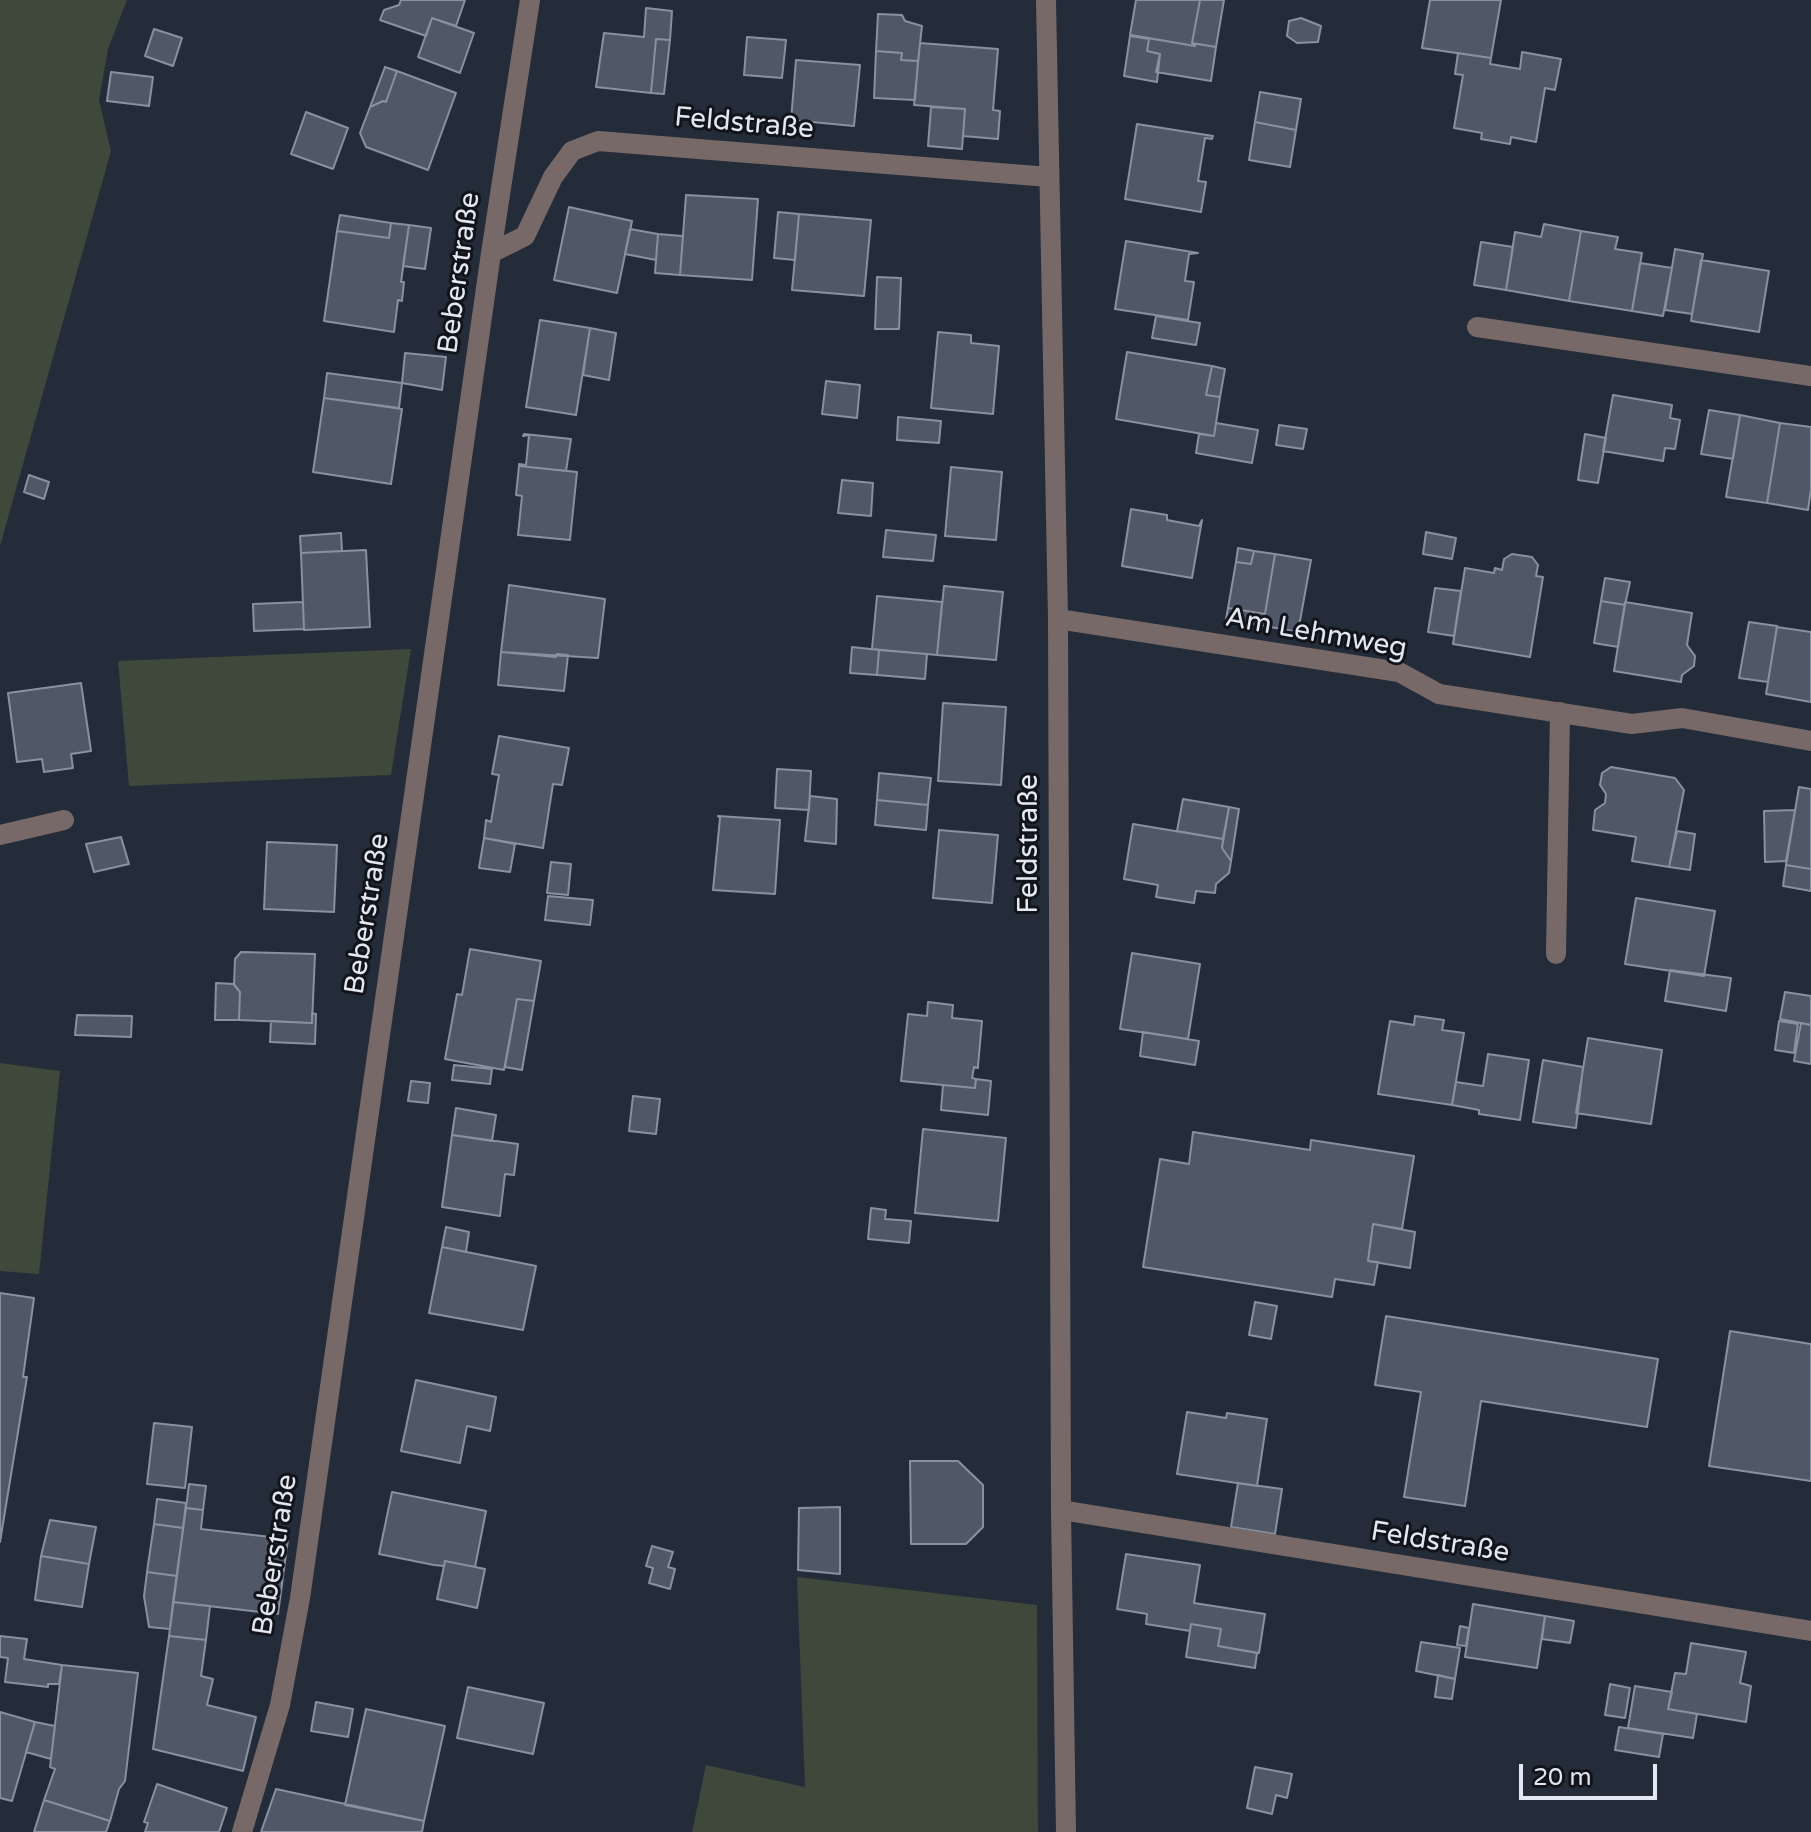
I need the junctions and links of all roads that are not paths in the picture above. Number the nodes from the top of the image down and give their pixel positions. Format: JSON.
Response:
{"nodes":[{"id":1,"x":530,"y":0,"type":"edge"},
{"id":2,"x":1046,"y":0,"type":"edge"},
{"id":3,"x":1049,"y":177,"type":"junction"},
{"id":4,"x":491,"y":253,"type":"junction"},
{"id":5,"x":1477,"y":327,"type":"dead end"},
{"id":6,"x":1811,"y":376,"type":"edge"},
{"id":7,"x":1058,"y":619,"type":"junction"},
{"id":8,"x":1560,"y":712,"type":"junction"},
{"id":9,"x":1811,"y":741,"type":"edge"},
{"id":10,"x":64,"y":820,"type":"dead end"},
{"id":11,"x":0,"y":835,"type":"edge"},
{"id":12,"x":1556,"y":954,"type":"dead end"},
{"id":13,"x":1061,"y":1510,"type":"junction"},
{"id":14,"x":1811,"y":1631,"type":"edge"},
{"id":15,"x":242,"y":1832,"type":"edge"},
{"id":16,"x":1066,"y":1832,"type":"edge"}],
"edges":[{"from":1,"to":4,"type":"street","name":"Beberstraße"},
{"from":2,"to":3,"type":"street","name":"Feldstraße"},
{"from":3,"to":4,"type":"street","name":"Feldstraße"},
{"from":3,"to":7,"type":"street","name":"Feldstraße"},
{"from":4,"to":15,"type":"street","name":"Beberstraße"},
{"from":5,"to":6,"type":"street"},
{"from":7,"to":8,"type":"street","name":"Am Lehmweg"},
{"from":7,"to":13,"type":"street","name":"Feldstraße"},
{"from":8,"to":9,"type":"street","name":"Am Lehmweg"},
{"from":8,"to":12,"type":"street"},
{"from":10,"to":11,"type":"street"},
{"from":13,"to":14,"type":"street","name":"Feldstraße"},
{"from":13,"to":16,"type":"street","name":"Feldstraße"}]}
